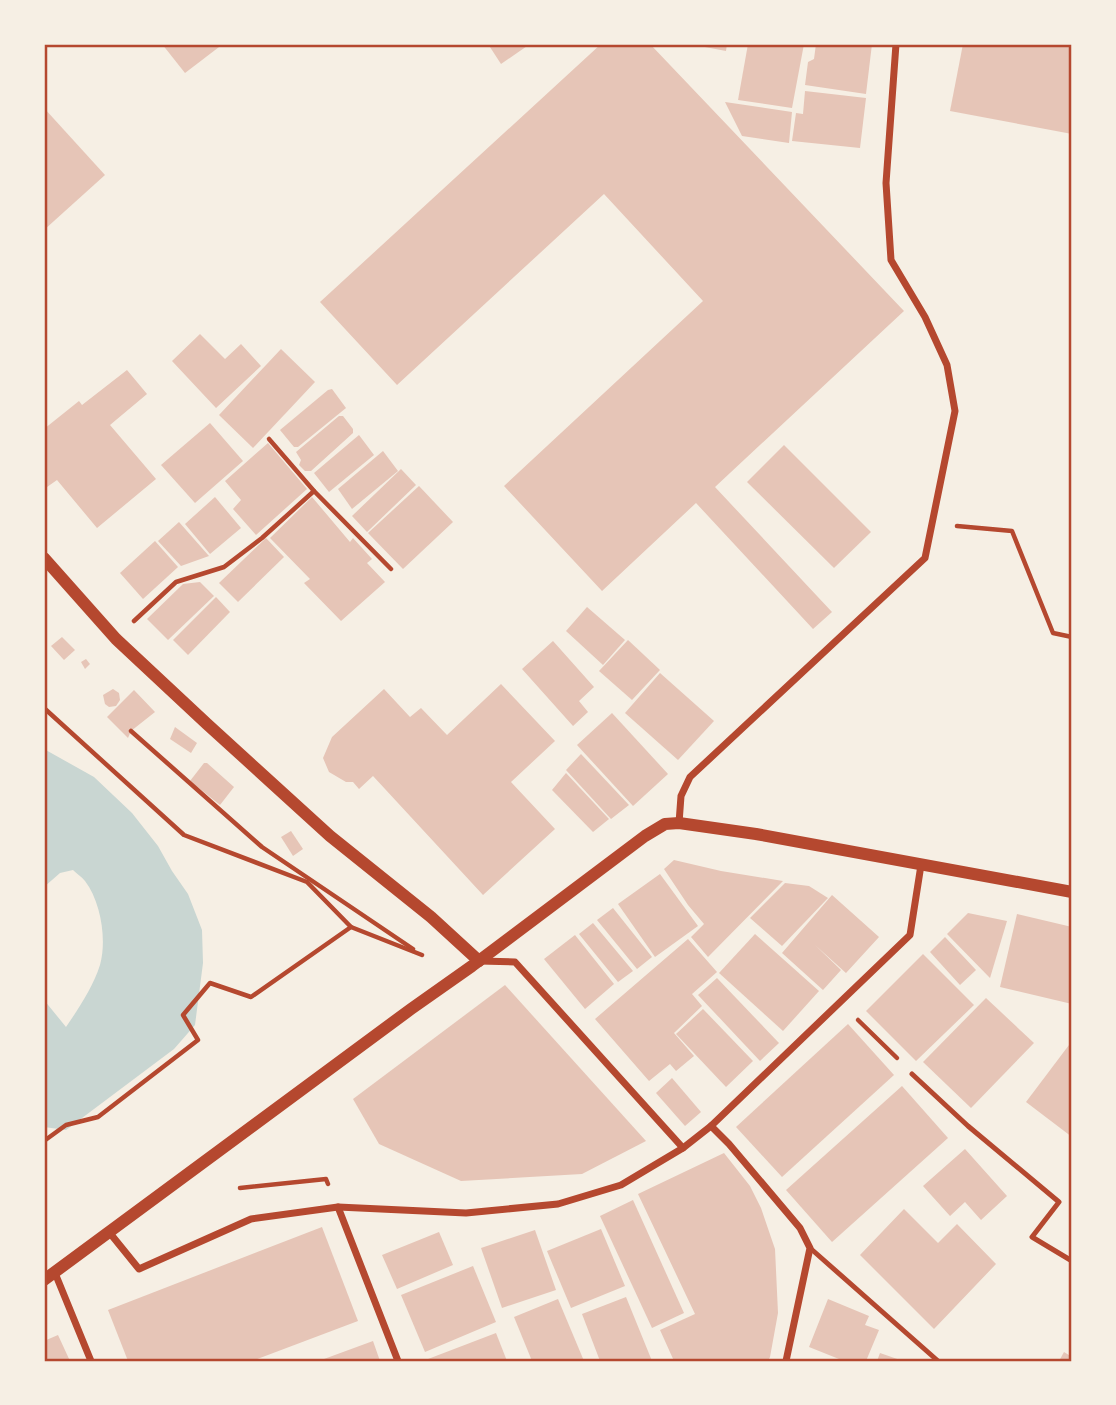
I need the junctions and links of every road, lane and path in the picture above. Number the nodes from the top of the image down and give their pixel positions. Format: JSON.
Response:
{"nodes":[{"id":1,"x":896,"y":44,"type":"edge"},
{"id":2,"x":269,"y":439,"type":"dead end"},
{"id":3,"x":314,"y":491,"type":"junction"},
{"id":4,"x":932,"y":524,"type":"junction"},
{"id":5,"x":44,"y":558,"type":"edge"},
{"id":6,"x":391,"y":569,"type":"dead end"},
{"id":7,"x":1072,"y":637,"type":"edge"},
{"id":8,"x":116,"y":639,"type":"junction"},
{"id":9,"x":44,"y":708,"type":"edge"},
{"id":10,"x":131,"y":731,"type":"dead end"},
{"id":11,"x":680,"y":822,"type":"junction"},
{"id":12,"x":922,"y":865,"type":"junction"},
{"id":13,"x":1072,"y":892,"type":"edge"},
{"id":14,"x":351,"y":927,"type":"junction"},
{"id":15,"x":479,"y":961,"type":"junction"},
{"id":16,"x":841,"y":1002,"type":"junction"},
{"id":17,"x":912,"y":1074,"type":"joint"},
{"id":18,"x":711,"y":1126,"type":"junction"},
{"id":19,"x":44,"y":1140,"type":"edge"},
{"id":20,"x":683,"y":1148,"type":"junction"},
{"id":21,"x":338,"y":1207,"type":"junction"},
{"id":22,"x":109,"y":1232,"type":"junction"},
{"id":23,"x":810,"y":1248,"type":"junction"},
{"id":24,"x":1072,"y":1261,"type":"edge"},
{"id":25,"x":49,"y":1276,"type":"edge"},
{"id":26,"x":91,"y":1361,"type":"edge"},
{"id":27,"x":398,"y":1361,"type":"edge"},
{"id":28,"x":786,"y":1361,"type":"edge"},
{"id":29,"x":938,"y":1361,"type":"edge"}],
"edges":[{"from":1,"to":4,"type":"street"},
{"from":2,"to":3,"type":"path"},
{"from":3,"to":6,"type":"path"},
{"from":3,"to":8,"type":"path"},
{"from":4,"to":7,"type":"path"},
{"from":4,"to":11,"type":"street"},
{"from":5,"to":8,"type":"street"},
{"from":8,"to":15,"type":"street"},
{"from":9,"to":14,"type":"path"},
{"from":10,"to":14,"type":"path"},
{"from":11,"to":12,"type":"street"},
{"from":11,"to":15,"type":"street"},
{"from":12,"to":13,"type":"street"},
{"from":12,"to":16,"type":"street"},
{"from":14,"to":19,"type":"path"},
{"from":15,"to":20,"type":"street"},
{"from":15,"to":22,"type":"street"},
{"from":16,"to":17,"type":"path"},
{"from":16,"to":18,"type":"street"},
{"from":17,"to":24,"type":"lane"},
{"from":18,"to":20,"type":"street"},
{"from":18,"to":23,"type":"street"},
{"from":20,"to":21,"type":"street"},
{"from":21,"to":22,"type":"street"},
{"from":21,"to":27,"type":"street"},
{"from":22,"to":25,"type":"street"},
{"from":23,"to":28,"type":"street"},
{"from":23,"to":29,"type":"lane"},
{"from":25,"to":26,"type":"street"}]}
